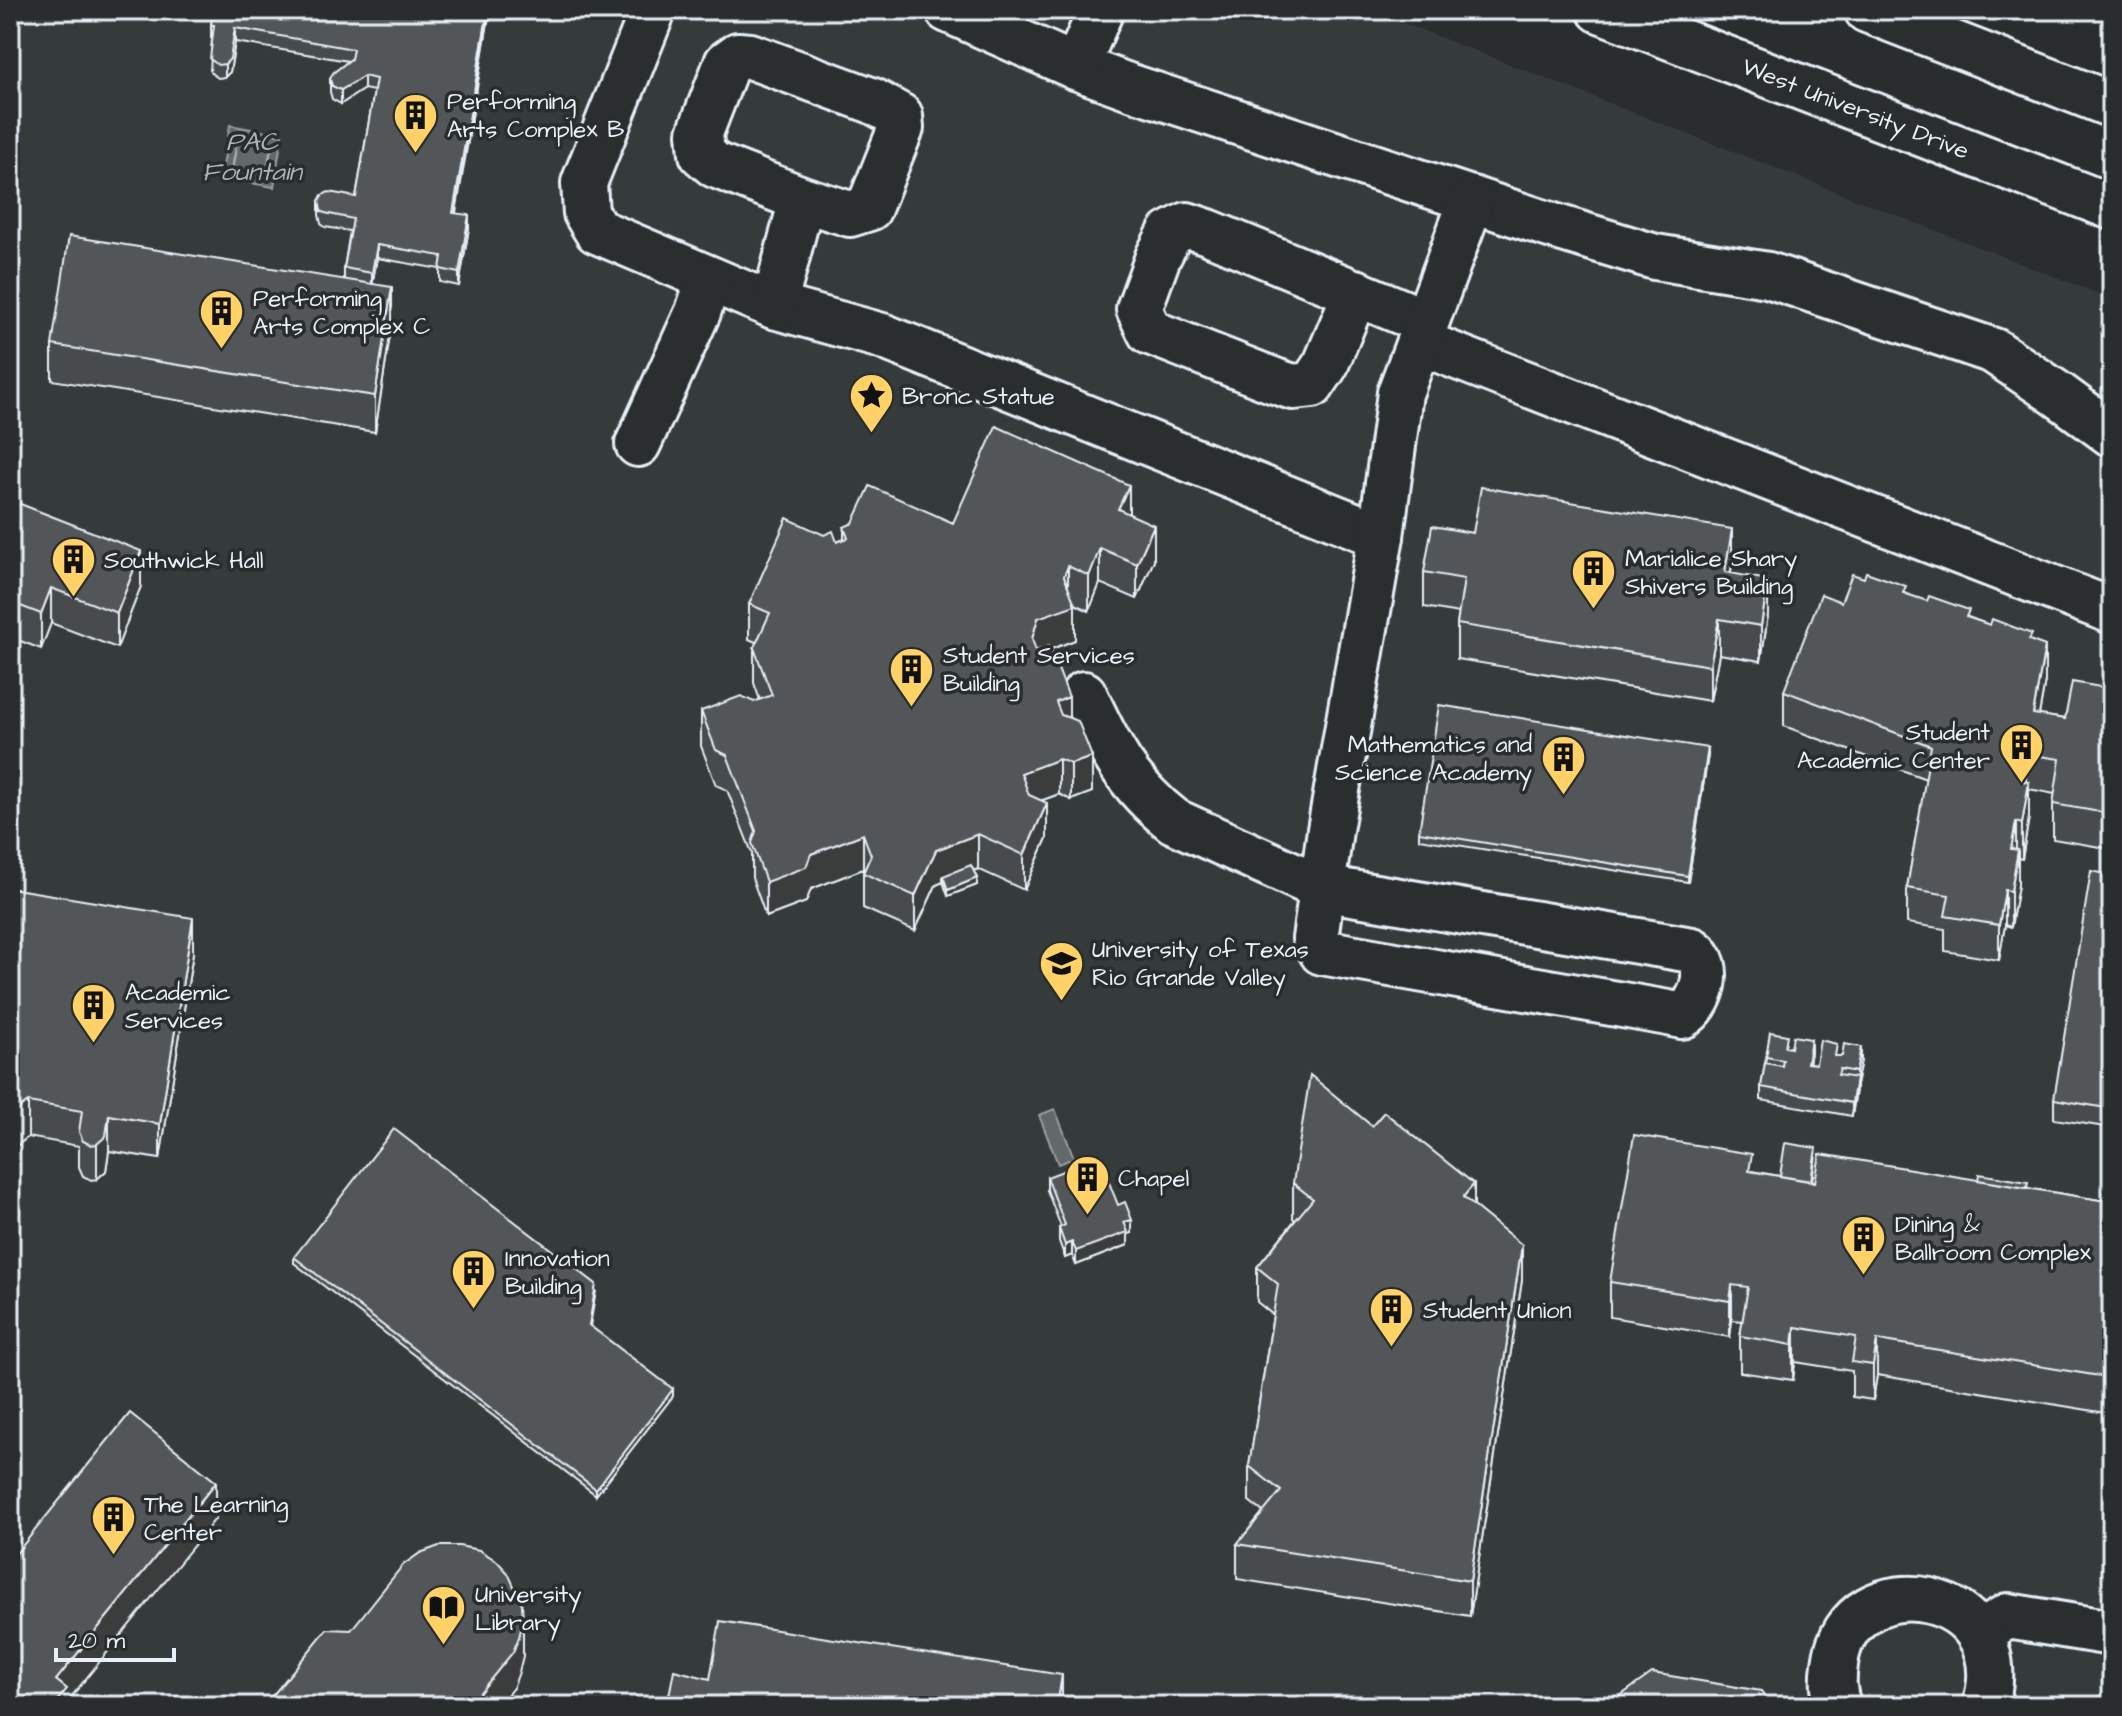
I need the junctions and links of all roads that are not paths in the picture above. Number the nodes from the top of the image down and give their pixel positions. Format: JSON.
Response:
{"nodes":[{"id":1,"x":653,"y":10,"type":"edge"},
{"id":2,"x":948,"y":10,"type":"edge"},
{"id":3,"x":1101,"y":10,"type":"edge"},
{"id":4,"x":1600,"y":10,"type":"edge"},
{"id":5,"x":1867,"y":10,"type":"edge"},
{"id":6,"x":1076,"y":67,"type":"junction"},
{"id":7,"x":2112,"y":105,"type":"edge"},
{"id":8,"x":802,"y":199,"type":"junction"},
{"id":9,"x":1472,"y":199,"type":"junction"},
{"id":10,"x":2112,"y":207,"type":"edge"},
{"id":11,"x":709,"y":279,"type":"junction"},
{"id":12,"x":1356,"y":292,"type":"junction"},
{"id":13,"x":774,"y":306,"type":"junction"},
{"id":14,"x":1423,"y":332,"type":"junction"},
{"id":15,"x":2112,"y":434,"type":"edge"},
{"id":16,"x":638,"y":444,"type":"dead end"},
{"id":17,"x":1381,"y":536,"type":"junction"},
{"id":18,"x":2112,"y":611,"type":"edge"},
{"id":19,"x":1084,"y":694,"type":"dead end"},
{"id":20,"x":1322,"y":888,"type":"junction"},
{"id":21,"x":1979,"y":1633,"type":"junction"},
{"id":22,"x":2112,"y":1633,"type":"edge"},
{"id":23,"x":1838,"y":1706,"type":"edge"},
{"id":24,"x":1985,"y":1706,"type":"edge"}],
"edges":[{"from":1,"to":11,"type":"main road"},
{"from":2,"to":6,"type":"main road"},
{"from":3,"to":6,"type":"main road"},
{"from":4,"to":10,"type":"main road","name":"West University Drive"},
{"from":5,"to":7,"type":"main road"},
{"from":6,"to":9,"type":"main road"},
{"from":8,"to":8,"type":"main road"},
{"from":8,"to":13,"type":"main road"},
{"from":9,"to":14,"type":"main road"},
{"from":9,"to":15,"type":"main road"},
{"from":11,"to":13,"type":"main road"},
{"from":11,"to":16,"type":"main road"},
{"from":12,"to":12,"type":"main road"},
{"from":12,"to":14,"type":"main road"},
{"from":13,"to":17,"type":"main road"},
{"from":14,"to":17,"type":"main road"},
{"from":14,"to":18,"type":"main road"},
{"from":17,"to":20,"type":"main road"},
{"from":19,"to":20,"type":"main road"},
{"from":20,"to":20,"type":"main road"},
{"from":21,"to":22,"type":"main road"},
{"from":21,"to":23,"type":"main road"},
{"from":21,"to":24,"type":"main road"}]}
